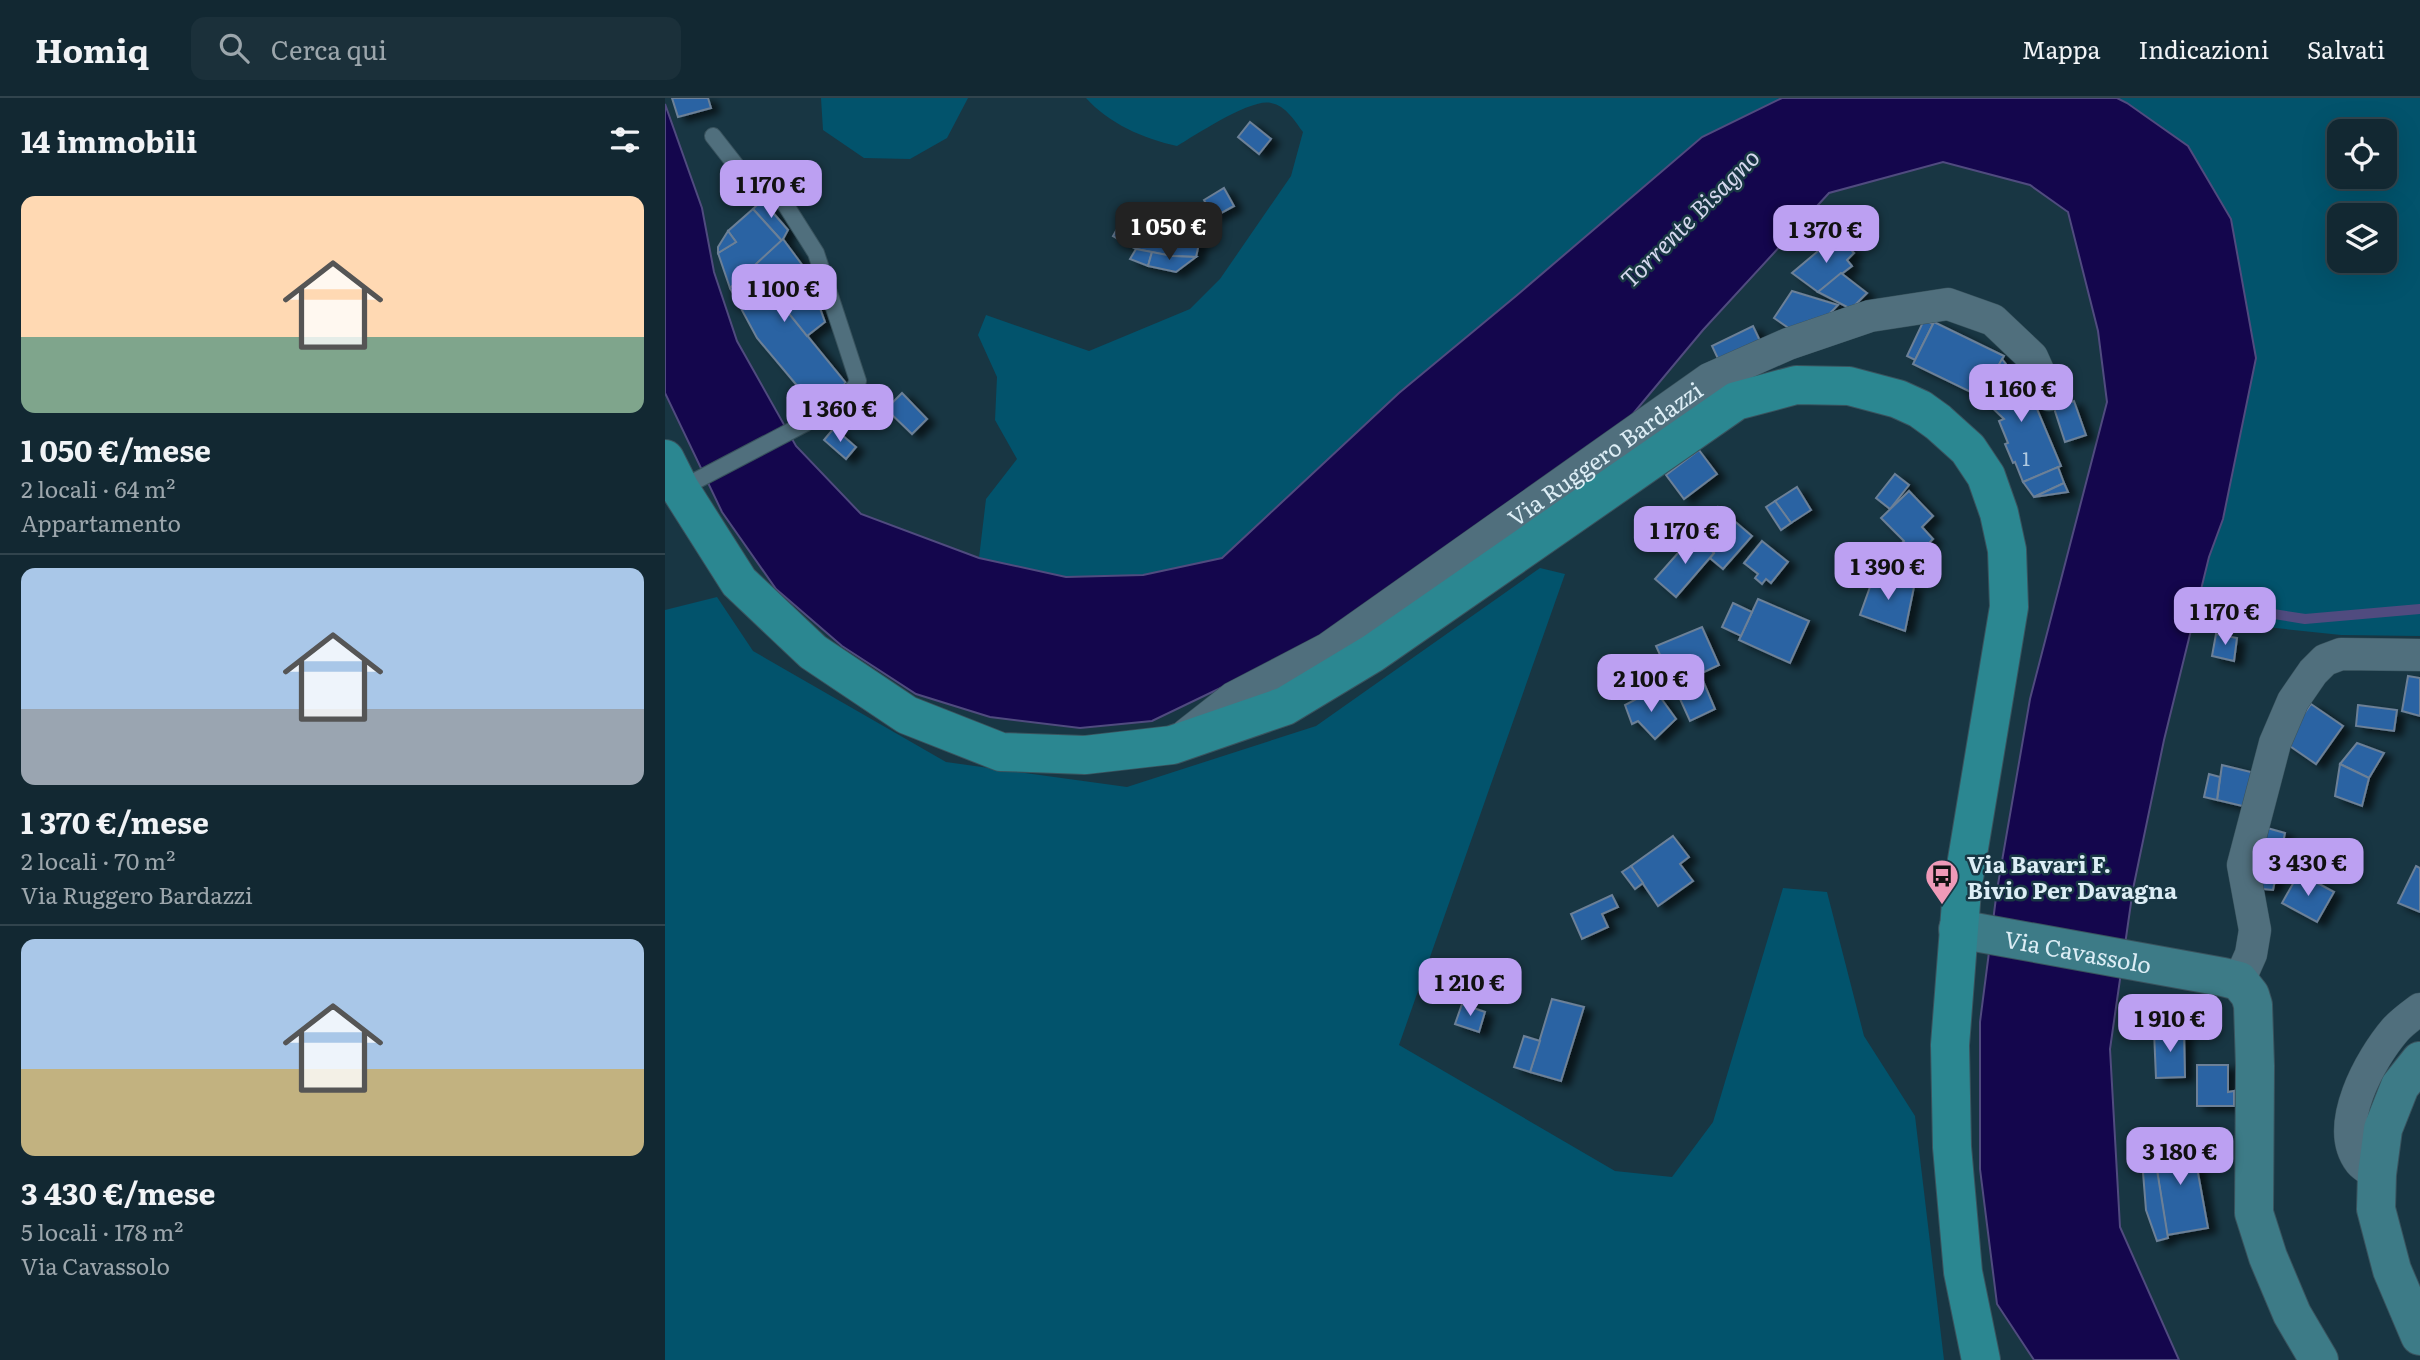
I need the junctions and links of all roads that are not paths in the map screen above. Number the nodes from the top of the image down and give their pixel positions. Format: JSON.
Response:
{"nodes":[{"id":1,"x":713,"y":136,"type":"dead end"},
{"id":2,"x":2049,"y":395,"type":"dead end"},
{"id":3,"x":682,"y":475,"type":"edge"},
{"id":4,"x":2420,"y":655,"type":"edge"},
{"id":5,"x":1172,"y":745,"type":"junction"},
{"id":6,"x":1970,"y":932,"type":"junction"},
{"id":7,"x":2231,"y":979,"type":"junction"},
{"id":8,"x":2420,"y":1009,"type":"edge"},
{"id":9,"x":2420,"y":1061,"type":"edge"},
{"id":10,"x":2377,"y":1174,"type":"junction"},
{"id":11,"x":2420,"y":1336,"type":"edge"},
{"id":12,"x":1982,"y":1360,"type":"edge"},
{"id":13,"x":2319,"y":1360,"type":"edge"}],
"edges":[{"from":1,"to":3,"type":"lane"},
{"from":2,"to":5,"type":"street","name":"Via Ruggero Bardazzi"},
{"from":3,"to":5,"type":"main road"},
{"from":4,"to":7,"type":"street"},
{"from":5,"to":6,"type":"main road"},
{"from":6,"to":7,"type":"main road","name":"Via Cavassolo"},
{"from":6,"to":12,"type":"main road"},
{"from":7,"to":13,"type":"main road"},
{"from":8,"to":10,"type":"street"},
{"from":9,"to":10,"type":"main road"},
{"from":10,"to":11,"type":"main road"}]}
